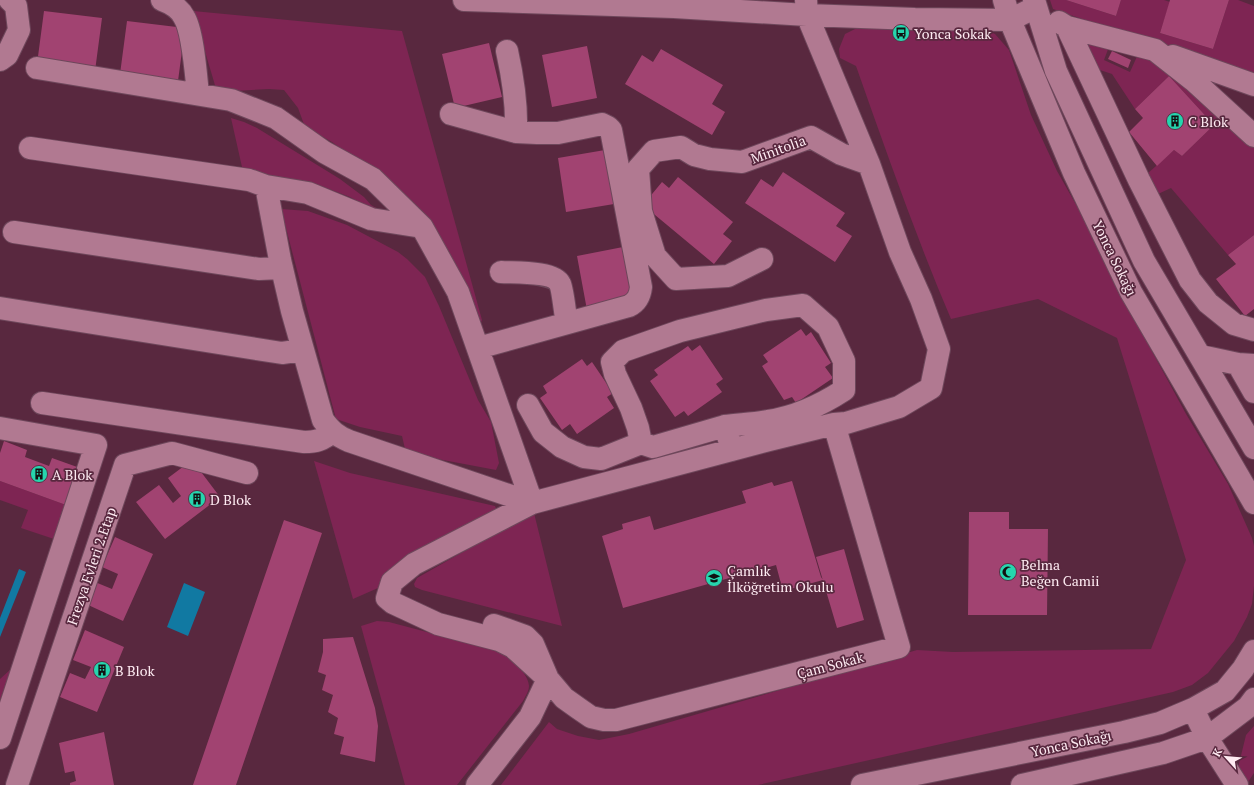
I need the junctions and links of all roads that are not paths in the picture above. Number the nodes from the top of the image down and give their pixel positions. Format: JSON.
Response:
{"nodes":[{"id":1,"x":10,"y":0,"type":"edge"},
{"id":2,"x":162,"y":0,"type":"edge"},
{"id":3,"x":464,"y":0,"type":"edge"},
{"id":4,"x":1004,"y":0,"type":"edge"},
{"id":5,"x":1030,"y":2,"type":"edge"},
{"id":6,"x":806,"y":8,"type":"edge"},
{"id":7,"x":1010,"y":20,"type":"junction"},
{"id":8,"x":1067,"y":27,"type":"junction"},
{"id":9,"x":1155,"y":50,"type":"junction"},
{"id":10,"x":506,"y":51,"type":"dead end"},
{"id":11,"x":0,"y":60,"type":"edge"},
{"id":12,"x":37,"y":68,"type":"dead end"},
{"id":13,"x":1254,"y":85,"type":"edge"},
{"id":14,"x":198,"y":94,"type":"junction"},
{"id":15,"x":451,"y":114,"type":"dead end"},
{"id":16,"x":516,"y":132,"type":"junction"},
{"id":17,"x":1254,"y":136,"type":"edge"},
{"id":18,"x":30,"y":148,"type":"dead end"},
{"id":19,"x":869,"y":164,"type":"junction"},
{"id":20,"x":266,"y":186,"type":"junction"},
{"id":21,"x":422,"y":227,"type":"junction"},
{"id":22,"x":14,"y":232,"type":"dead end"},
{"id":23,"x":762,"y":259,"type":"dead end"},
{"id":24,"x":282,"y":268,"type":"junction"},
{"id":25,"x":501,"y":272,"type":"dead end"},
{"id":26,"x":0,"y":308,"type":"edge"},
{"id":27,"x":567,"y":323,"type":"junction"},
{"id":28,"x":1254,"y":330,"type":"edge"},
{"id":29,"x":478,"y":348,"type":"junction"},
{"id":30,"x":303,"y":350,"type":"junction"},
{"id":31,"x":1200,"y":356,"type":"junction"},
{"id":32,"x":1246,"y":364,"type":"edge"},
{"id":33,"x":1254,"y":392,"type":"edge"},
{"id":34,"x":42,"y":403,"type":"dead end"},
{"id":35,"x":528,"y":405,"type":"dead end"},
{"id":36,"x":834,"y":424,"type":"junction"},
{"id":37,"x":724,"y":426,"type":"junction"},
{"id":38,"x":0,"y":428,"type":"edge"},
{"id":39,"x":332,"y":432,"type":"junction"},
{"id":40,"x":641,"y":443,"type":"junction"},
{"id":41,"x":1254,"y":448,"type":"edge"},
{"id":42,"x":732,"y":450,"type":"junction"},
{"id":43,"x":247,"y":473,"type":"dead end"},
{"id":44,"x":532,"y":503,"type":"junction"},
{"id":45,"x":1254,"y":503,"type":"edge"},
{"id":46,"x":1254,"y":651,"type":"edge"},
{"id":47,"x":548,"y":679,"type":"junction"},
{"id":48,"x":1254,"y":699,"type":"edge"},
{"id":49,"x":1193,"y":710,"type":"junction"},
{"id":50,"x":0,"y":738,"type":"edge"},
{"id":51,"x":1206,"y":738,"type":"junction"},
{"id":52,"x":17,"y":785,"type":"edge"},
{"id":53,"x":461,"y":785,"type":"edge"},
{"id":54,"x":477,"y":785,"type":"edge"},
{"id":55,"x":862,"y":785,"type":"edge"},
{"id":56,"x":1022,"y":785,"type":"edge"},
{"id":57,"x":1237,"y":785,"type":"edge"}],
"edges":[{"from":1,"to":11,"type":"street"},
{"from":2,"to":14,"type":"street"},
{"from":3,"to":6,"type":"street"},
{"from":4,"to":7,"type":"street","name":"Yonca Sokağı"},
{"from":5,"to":7,"type":"street"},
{"from":5,"to":8,"type":"street"},
{"from":5,"to":31,"type":"street","name":"Yonca Sokağı"},
{"from":6,"to":7,"type":"street"},
{"from":6,"to":19,"type":"street"},
{"from":7,"to":45,"type":"street","name":"Yonca Sokağı"},
{"from":8,"to":9,"type":"street"},
{"from":8,"to":28,"type":"street"},
{"from":9,"to":13,"type":"street"},
{"from":9,"to":17,"type":"street"},
{"from":10,"to":16,"type":"street"},
{"from":12,"to":14,"type":"street"},
{"from":14,"to":21,"type":"street"},
{"from":15,"to":16,"type":"street"},
{"from":16,"to":27,"type":"street"},
{"from":18,"to":20,"type":"street"},
{"from":19,"to":23,"type":"street","name":"Minitolia"},
{"from":19,"to":36,"type":"street"},
{"from":20,"to":21,"type":"street"},
{"from":20,"to":24,"type":"street"},
{"from":21,"to":29,"type":"street"},
{"from":22,"to":24,"type":"street"},
{"from":24,"to":30,"type":"street"},
{"from":25,"to":27,"type":"street"},
{"from":26,"to":30,"type":"street"},
{"from":27,"to":29,"type":"street"},
{"from":29,"to":44,"type":"street"},
{"from":30,"to":39,"type":"street"},
{"from":31,"to":32,"type":"street"},
{"from":31,"to":41,"type":"street","name":"Yonca Sokağı"},
{"from":32,"to":33,"type":"street"},
{"from":34,"to":39,"type":"street"},
{"from":35,"to":40,"type":"street"},
{"from":36,"to":42,"type":"street"},
{"from":36,"to":47,"type":"street","name":"Çam Sokak"},
{"from":37,"to":40,"type":"street"},
{"from":37,"to":40,"type":"street"},
{"from":37,"to":42,"type":"street"},
{"from":38,"to":50,"type":"street"},
{"from":39,"to":44,"type":"street"},
{"from":42,"to":44,"type":"street"},
{"from":43,"to":52,"type":"street","name":"Frezya Evleri 2.Etap"},
{"from":44,"to":47,"type":"street"},
{"from":46,"to":49,"type":"street","name":"Yonca Sokağı"},
{"from":47,"to":53,"type":"street"},
{"from":47,"to":54,"type":"street"},
{"from":48,"to":51,"type":"street"},
{"from":49,"to":51,"type":"street"},
{"from":49,"to":55,"type":"street","name":"Yonca Sokağı"},
{"from":51,"to":56,"type":"street"},
{"from":51,"to":57,"type":"street"}]}
